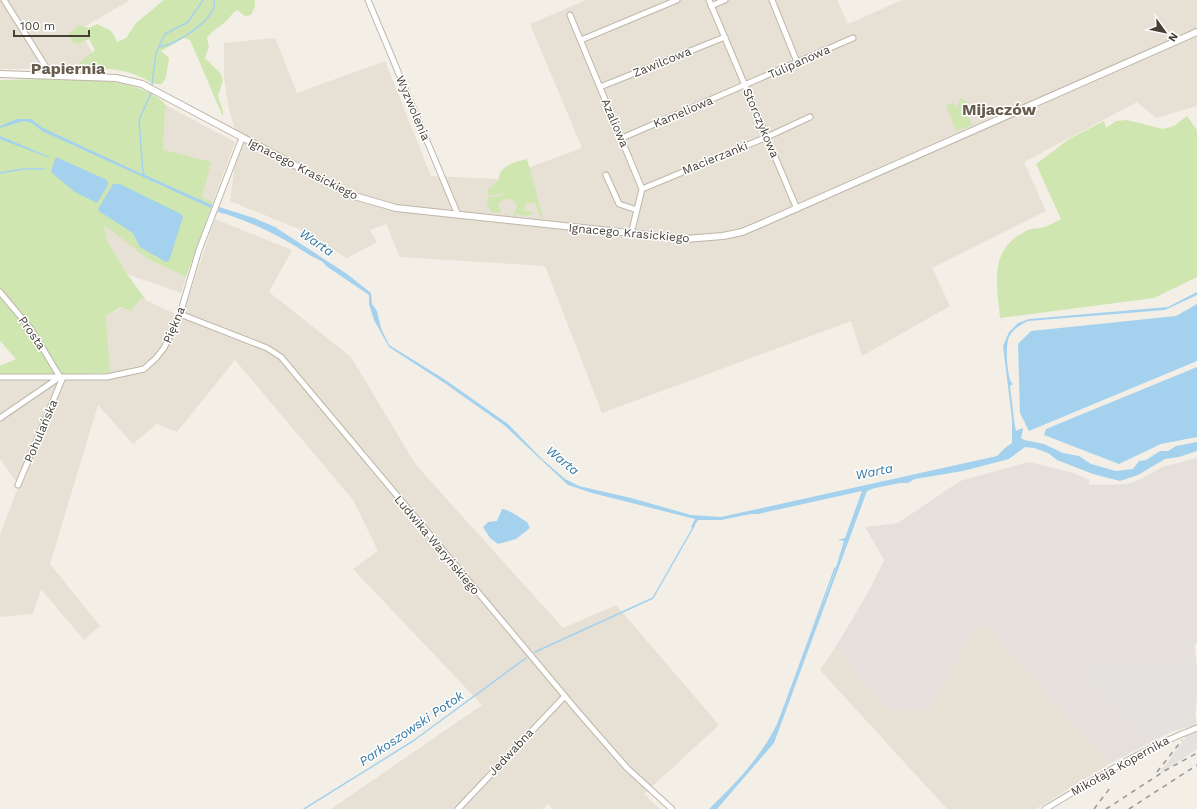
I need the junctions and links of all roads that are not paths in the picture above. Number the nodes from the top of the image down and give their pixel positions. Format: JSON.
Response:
{"nodes":[{"id":1,"x":4,"y":0,"type":"edge"},
{"id":2,"x":368,"y":0,"type":"edge"},
{"id":3,"x":677,"y":0,"type":"edge"},
{"id":4,"x":709,"y":0,"type":"edge"},
{"id":5,"x":724,"y":0,"type":"edge"},
{"id":6,"x":772,"y":0,"type":"edge"},
{"id":7,"x":712,"y":6,"type":"junction"},
{"id":8,"x":570,"y":15,"type":"dead end"},
{"id":9,"x":1197,"y":32,"type":"edge"},
{"id":10,"x":725,"y":37,"type":"junction"},
{"id":11,"x":853,"y":38,"type":"dead end"},
{"id":12,"x":581,"y":40,"type":"junction"},
{"id":13,"x":797,"y":62,"type":"junction"},
{"id":14,"x":0,"y":74,"type":"edge"},
{"id":15,"x":51,"y":75,"type":"junction"},
{"id":16,"x":745,"y":86,"type":"junction"},
{"id":17,"x":600,"y":87,"type":"junction"},
{"id":18,"x":810,"y":117,"type":"dead end"},
{"id":19,"x":767,"y":137,"type":"junction"},
{"id":20,"x":242,"y":138,"type":"junction"},
{"id":21,"x":622,"y":138,"type":"junction"},
{"id":22,"x":606,"y":175,"type":"dead end"},
{"id":23,"x":642,"y":189,"type":"junction"},
{"id":24,"x":797,"y":209,"type":"junction"},
{"id":25,"x":637,"y":210,"type":"junction"},
{"id":26,"x":458,"y":216,"type":"junction"},
{"id":27,"x":631,"y":234,"type":"junction"},
{"id":28,"x":0,"y":292,"type":"edge"},
{"id":29,"x":180,"y":314,"type":"junction"},
{"id":30,"x":0,"y":377,"type":"edge"},
{"id":31,"x":61,"y":377,"type":"junction"},
{"id":32,"x":0,"y":418,"type":"edge"},
{"id":33,"x":18,"y":485,"type":"dead end"},
{"id":34,"x":565,"y":696,"type":"junction"},
{"id":35,"x":1197,"y":728,"type":"edge"},
{"id":36,"x":458,"y":809,"type":"edge"},
{"id":37,"x":672,"y":809,"type":"edge"},
{"id":38,"x":1045,"y":809,"type":"edge"}],
"edges":[{"from":1,"to":15,"type":"street"},
{"from":2,"to":26,"type":"street","name":"Wyzwolenia"},
{"from":3,"to":12,"type":"street"},
{"from":4,"to":7,"type":"street","name":"Storczykowa"},
{"from":5,"to":7,"type":"street"},
{"from":6,"to":13,"type":"street"},
{"from":7,"to":10,"type":"street","name":"Storczykowa"},
{"from":8,"to":12,"type":"street","name":"Azaliowa"},
{"from":9,"to":24,"type":"street","name":"Ignacego Krasickiego"},
{"from":10,"to":16,"type":"street","name":"Storczykowa"},
{"from":10,"to":17,"type":"street","name":"Zawilcowa"},
{"from":11,"to":13,"type":"street","name":"Tulipanowa"},
{"from":12,"to":17,"type":"street","name":"Azaliowa"},
{"from":13,"to":16,"type":"street","name":"Tulipanowa"},
{"from":14,"to":15,"type":"street"},
{"from":15,"to":20,"type":"street","name":"Ignacego Krasickiego"},
{"from":16,"to":19,"type":"street","name":"Storczykowa"},
{"from":16,"to":21,"type":"street","name":"Kameliowa"},
{"from":17,"to":21,"type":"street","name":"Azaliowa"},
{"from":18,"to":19,"type":"street","name":"Macierzanki"},
{"from":19,"to":23,"type":"street","name":"Macierzanki"},
{"from":19,"to":24,"type":"street","name":"Storczykowa"},
{"from":20,"to":26,"type":"street","name":"Ignacego Krasickiego"},
{"from":20,"to":29,"type":"street","name":"Piękna"},
{"from":21,"to":23,"type":"street","name":"Azaliowa"},
{"from":22,"to":25,"type":"street"},
{"from":23,"to":25,"type":"street"},
{"from":24,"to":27,"type":"street","name":"Ignacego Krasickiego"},
{"from":25,"to":27,"type":"street"},
{"from":26,"to":27,"type":"street","name":"Ignacego Krasickiego"},
{"from":28,"to":31,"type":"street","name":"Prosta"},
{"from":29,"to":31,"type":"street","name":"Piękna"},
{"from":29,"to":34,"type":"street","name":"Ludwika Waryńskiego"},
{"from":30,"to":31,"type":"street","name":"Piękna"},
{"from":31,"to":32,"type":"street"},
{"from":31,"to":33,"type":"street","name":"Pohulańska"},
{"from":34,"to":36,"type":"street","name":"Jedwabna"},
{"from":34,"to":37,"type":"street","name":"Ludwika Waryńskiego"},
{"from":35,"to":38,"type":"street","name":"Mikołaja Kopernika"}]}
